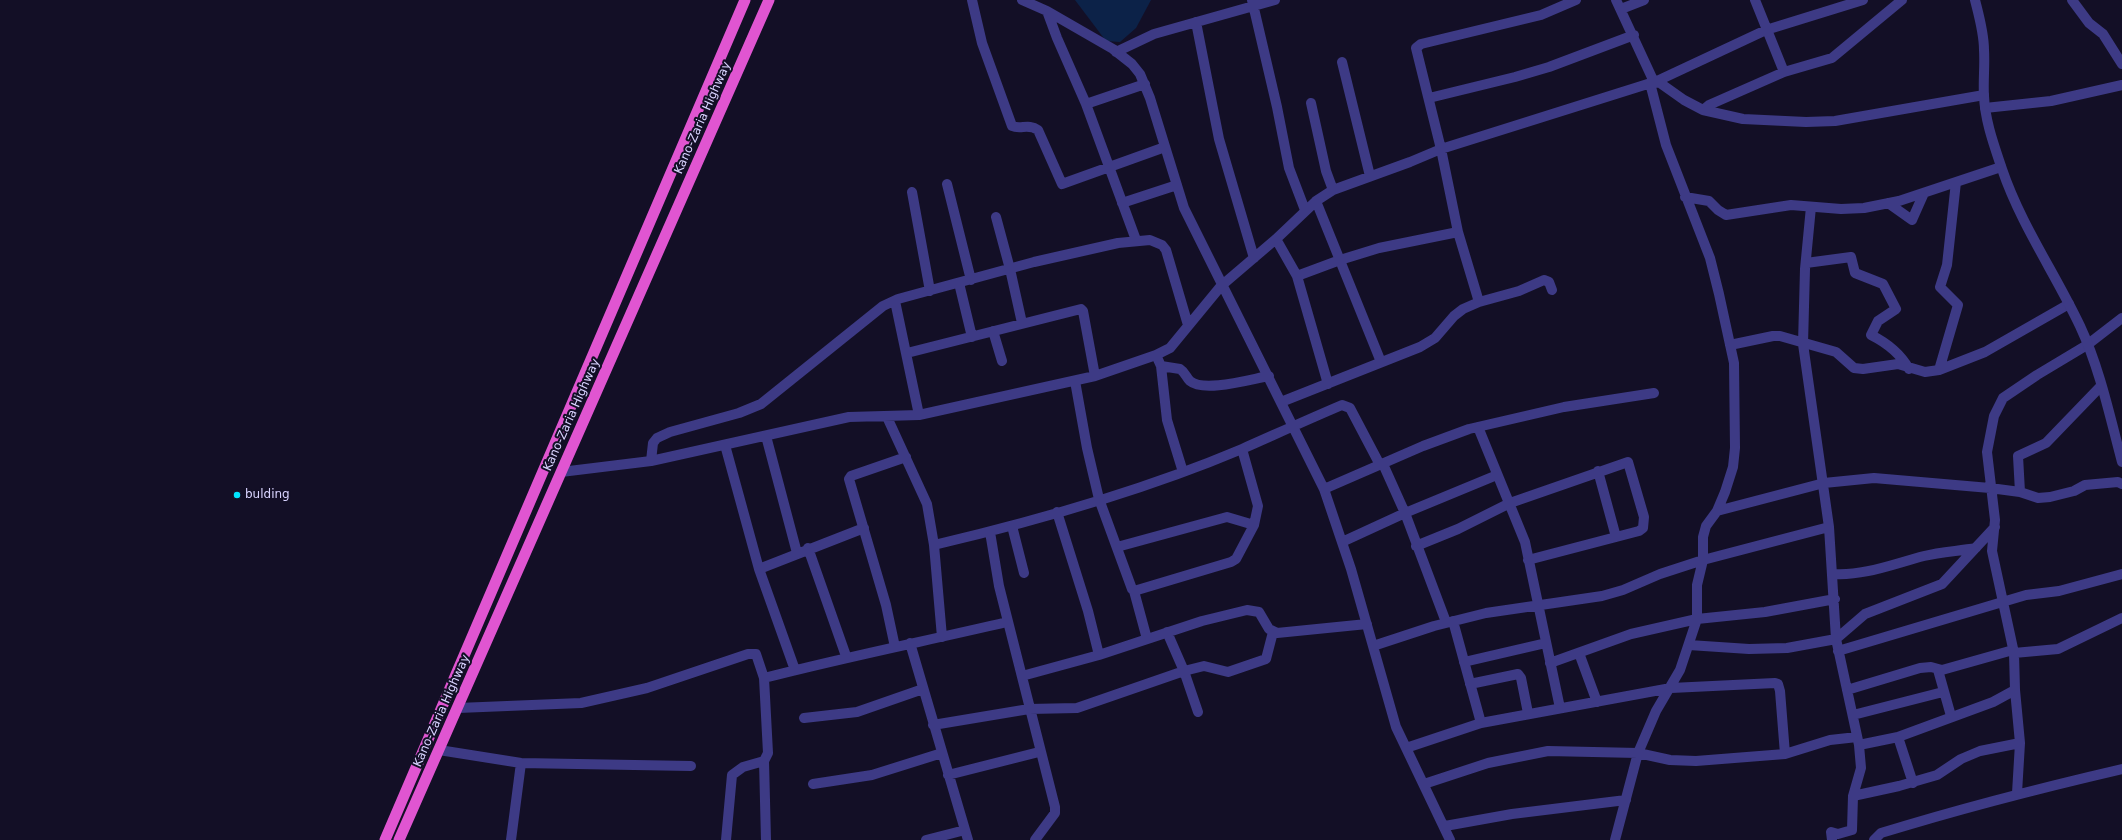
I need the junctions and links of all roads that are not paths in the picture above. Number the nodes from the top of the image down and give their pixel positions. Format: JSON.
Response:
{"nodes":[{"id":1,"x":745,"y":0,"type":"edge"},
{"id":2,"x":769,"y":0,"type":"edge"},
{"id":3,"x":972,"y":0,"type":"edge"},
{"id":4,"x":1022,"y":0,"type":"edge"},
{"id":5,"x":1275,"y":0,"type":"edge"},
{"id":6,"x":1576,"y":0,"type":"edge"},
{"id":7,"x":1644,"y":0,"type":"edge"},
{"id":8,"x":1755,"y":0,"type":"edge"},
{"id":9,"x":1863,"y":0,"type":"edge"},
{"id":10,"x":1902,"y":0,"type":"edge"},
{"id":11,"x":1974,"y":0,"type":"edge"},
{"id":12,"x":2072,"y":0,"type":"edge"},
{"id":13,"x":1253,"y":3,"type":"edge"},
{"id":14,"x":1618,"y":4,"type":"edge"},
{"id":15,"x":1891,"y":5,"type":"edge"},
{"id":16,"x":1047,"y":11,"type":"junction"},
{"id":17,"x":1196,"y":22,"type":"junction"},
{"id":18,"x":1766,"y":30,"type":"junction"},
{"id":19,"x":1634,"y":36,"type":"junction"},
{"id":20,"x":1116,"y":52,"type":"junction"},
{"id":21,"x":1342,"y":62,"type":"dead end"},
{"id":22,"x":2122,"y":64,"type":"edge"},
{"id":23,"x":1784,"y":72,"type":"junction"},
{"id":24,"x":1654,"y":82,"type":"junction"},
{"id":25,"x":1145,"y":84,"type":"junction"},
{"id":26,"x":2122,"y":85,"type":"edge"},
{"id":27,"x":1984,"y":95,"type":"junction"},
{"id":28,"x":1429,"y":98,"type":"junction"},
{"id":29,"x":1311,"y":103,"type":"dead end"},
{"id":30,"x":1086,"y":104,"type":"junction"},
{"id":31,"x":1985,"y":108,"type":"junction"},
{"id":32,"x":1703,"y":110,"type":"junction"},
{"id":33,"x":1165,"y":148,"type":"junction"},
{"id":34,"x":1441,"y":149,"type":"junction"},
{"id":35,"x":2001,"y":167,"type":"junction"},
{"id":36,"x":1108,"y":168,"type":"junction"},
{"id":37,"x":1370,"y":176,"type":"junction"},
{"id":38,"x":1956,"y":182,"type":"junction"},
{"id":39,"x":947,"y":184,"type":"dead end"},
{"id":40,"x":1177,"y":185,"type":"junction"},
{"id":41,"x":1333,"y":190,"type":"junction"},
{"id":42,"x":912,"y":192,"type":"dead end"},
{"id":43,"x":1924,"y":193,"type":"junction"},
{"id":44,"x":1685,"y":197,"type":"junction"},
{"id":45,"x":1316,"y":201,"type":"junction"},
{"id":46,"x":1122,"y":203,"type":"junction"},
{"id":47,"x":1888,"y":203,"type":"junction"},
{"id":48,"x":1811,"y":207,"type":"junction"},
{"id":49,"x":1305,"y":210,"type":"junction"},
{"id":50,"x":996,"y":217,"type":"dead end"},
{"id":51,"x":1458,"y":232,"type":"junction"},
{"id":52,"x":1276,"y":239,"type":"junction"},
{"id":53,"x":1136,"y":240,"type":"junction"},
{"id":54,"x":1254,"y":258,"type":"junction"},
{"id":55,"x":1340,"y":260,"type":"junction"},
{"id":56,"x":1806,"y":263,"type":"junction"},
{"id":57,"x":1010,"y":269,"type":"junction"},
{"id":58,"x":1297,"y":276,"type":"junction"},
{"id":59,"x":971,"y":280,"type":"junction"},
{"id":60,"x":959,"y":283,"type":"junction"},
{"id":61,"x":1221,"y":286,"type":"junction"},
{"id":62,"x":1552,"y":290,"type":"dead end"},
{"id":63,"x":930,"y":291,"type":"junction"},
{"id":64,"x":895,"y":301,"type":"junction"},
{"id":65,"x":1479,"y":302,"type":"junction"},
{"id":66,"x":2069,"y":304,"type":"junction"},
{"id":67,"x":2122,"y":318,"type":"edge"},
{"id":68,"x":1022,"y":323,"type":"junction"},
{"id":69,"x":1188,"y":325,"type":"junction"},
{"id":70,"x":994,"y":331,"type":"junction"},
{"id":71,"x":972,"y":336,"type":"junction"},
{"id":72,"x":1803,"y":344,"type":"junction"},
{"id":73,"x":1730,"y":345,"type":"junction"},
{"id":74,"x":2087,"y":345,"type":"junction"},
{"id":75,"x":907,"y":353,"type":"junction"},
{"id":76,"x":1156,"y":355,"type":"junction"},
{"id":77,"x":1002,"y":361,"type":"dead end"},
{"id":78,"x":1381,"y":362,"type":"junction"},
{"id":79,"x":1161,"y":366,"type":"junction"},
{"id":80,"x":1909,"y":369,"type":"junction"},
{"id":81,"x":1939,"y":370,"type":"junction"},
{"id":82,"x":1095,"y":376,"type":"junction"},
{"id":83,"x":1269,"y":376,"type":"junction"},
{"id":84,"x":1075,"y":381,"type":"junction"},
{"id":85,"x":1328,"y":384,"type":"junction"},
{"id":86,"x":2101,"y":386,"type":"junction"},
{"id":87,"x":1654,"y":393,"type":"dead end"},
{"id":88,"x":1280,"y":402,"type":"junction"},
{"id":89,"x":919,"y":415,"type":"junction"},
{"id":90,"x":887,"y":417,"type":"junction"},
{"id":91,"x":1292,"y":426,"type":"junction"},
{"id":92,"x":1478,"y":427,"type":"junction"},
{"id":93,"x":766,"y":436,"type":"junction"},
{"id":94,"x":725,"y":445,"type":"junction"},
{"id":95,"x":1242,"y":449,"type":"junction"},
{"id":96,"x":906,"y":457,"type":"junction"},
{"id":97,"x":651,"y":461,"type":"junction"},
{"id":98,"x":2122,"y":462,"type":"edge"},
{"id":99,"x":1382,"y":464,"type":"junction"},
{"id":100,"x":1598,"y":471,"type":"junction"},
{"id":101,"x":561,"y":472,"type":"junction"},
{"id":102,"x":1183,"y":472,"type":"junction"},
{"id":103,"x":1497,"y":475,"type":"junction"},
{"id":104,"x":1824,"y":483,"type":"junction"},
{"id":105,"x":2122,"y":484,"type":"edge"},
{"id":106,"x":1990,"y":488,"type":"junction"},
{"id":107,"x":1324,"y":490,"type":"junction"},
{"id":108,"x":2020,"y":492,"type":"junction"},
{"id":109,"x":1099,"y":499,"type":"junction"},
{"id":110,"x":1510,"y":503,"type":"junction"},
{"id":111,"x":1716,"y":511,"type":"junction"},
{"id":112,"x":1057,"y":512,"type":"junction"},
{"id":113,"x":1405,"y":513,"type":"junction"},
{"id":114,"x":1254,"y":525,"type":"junction"},
{"id":115,"x":1012,"y":526,"type":"junction"},
{"id":116,"x":1829,"y":527,"type":"junction"},
{"id":117,"x":1995,"y":527,"type":"junction"},
{"id":118,"x":864,"y":528,"type":"junction"},
{"id":119,"x":990,"y":532,"type":"junction"},
{"id":120,"x":1616,"y":537,"type":"junction"},
{"id":121,"x":1342,"y":542,"type":"junction"},
{"id":122,"x":934,"y":545,"type":"junction"},
{"id":123,"x":1416,"y":546,"type":"junction"},
{"id":124,"x":1117,"y":547,"type":"junction"},
{"id":125,"x":808,"y":548,"type":"junction"},
{"id":126,"x":1976,"y":548,"type":"junction"},
{"id":127,"x":797,"y":553,"type":"junction"},
{"id":128,"x":1528,"y":560,"type":"junction"},
{"id":129,"x":1703,"y":560,"type":"junction"},
{"id":130,"x":759,"y":569,"type":"junction"},
{"id":131,"x":1024,"y":573,"type":"dead end"},
{"id":132,"x":1833,"y":574,"type":"junction"},
{"id":133,"x":2122,"y":574,"type":"edge"},
{"id":134,"x":1134,"y":591,"type":"junction"},
{"id":135,"x":1834,"y":599,"type":"junction"},
{"id":136,"x":2004,"y":602,"type":"junction"},
{"id":137,"x":1538,"y":604,"type":"junction"},
{"id":138,"x":2122,"y":618,"type":"edge"},
{"id":139,"x":1697,"y":619,"type":"junction"},
{"id":140,"x":1449,"y":621,"type":"junction"},
{"id":141,"x":1007,"y":622,"type":"junction"},
{"id":142,"x":1366,"y":624,"type":"junction"},
{"id":143,"x":1167,"y":632,"type":"junction"},
{"id":144,"x":1273,"y":632,"type":"junction"},
{"id":145,"x":942,"y":637,"type":"junction"},
{"id":146,"x":1836,"y":638,"type":"junction"},
{"id":147,"x":1147,"y":639,"type":"junction"},
{"id":148,"x":910,"y":643,"type":"junction"},
{"id":149,"x":1546,"y":643,"type":"junction"},
{"id":150,"x":1689,"y":645,"type":"junction"},
{"id":151,"x":1373,"y":646,"type":"junction"},
{"id":152,"x":895,"y":647,"type":"junction"},
{"id":153,"x":1838,"y":651,"type":"junction"},
{"id":154,"x":2014,"y":651,"type":"junction"},
{"id":155,"x":1579,"y":653,"type":"junction"},
{"id":156,"x":1099,"y":655,"type":"junction"},
{"id":157,"x":846,"y":656,"type":"junction"},
{"id":158,"x":1464,"y":662,"type":"junction"},
{"id":159,"x":1550,"y":663,"type":"junction"},
{"id":160,"x":795,"y":670,"type":"junction"},
{"id":161,"x":1938,"y":670,"type":"junction"},
{"id":162,"x":1184,"y":671,"type":"junction"},
{"id":163,"x":1022,"y":676,"type":"junction"},
{"id":164,"x":764,"y":678,"type":"junction"},
{"id":165,"x":1470,"y":684,"type":"junction"},
{"id":166,"x":1671,"y":688,"type":"junction"},
{"id":167,"x":923,"y":690,"type":"junction"},
{"id":168,"x":1847,"y":690,"type":"junction"},
{"id":169,"x":2015,"y":690,"type":"junction"},
{"id":170,"x":1943,"y":692,"type":"junction"},
{"id":171,"x":1597,"y":702,"type":"junction"},
{"id":172,"x":458,"y":708,"type":"junction"},
{"id":173,"x":1029,"y":708,"type":"junction"},
{"id":174,"x":1560,"y":708,"type":"junction"},
{"id":175,"x":1198,"y":712,"type":"dead end"},
{"id":176,"x":1528,"y":713,"type":"junction"},
{"id":177,"x":1853,"y":715,"type":"junction"},
{"id":178,"x":1950,"y":716,"type":"junction"},
{"id":179,"x":804,"y":718,"type":"dead end"},
{"id":180,"x":1481,"y":723,"type":"junction"},
{"id":181,"x":933,"y":724,"type":"junction"},
{"id":182,"x":1898,"y":737,"type":"junction"},
{"id":183,"x":1858,"y":741,"type":"junction"},
{"id":184,"x":2020,"y":743,"type":"junction"},
{"id":185,"x":1406,"y":748,"type":"junction"},
{"id":186,"x":439,"y":750,"type":"junction"},
{"id":187,"x":1039,"y":752,"type":"junction"},
{"id":188,"x":942,"y":753,"type":"junction"},
{"id":189,"x":1638,"y":753,"type":"junction"},
{"id":190,"x":1785,"y":754,"type":"junction"},
{"id":191,"x":764,"y":761,"type":"junction"},
{"id":192,"x":521,"y":763,"type":"junction"},
{"id":193,"x":691,"y":766,"type":"dead end"},
{"id":194,"x":2122,"y":769,"type":"edge"},
{"id":195,"x":948,"y":775,"type":"junction"},
{"id":196,"x":1913,"y":783,"type":"junction"},
{"id":197,"x":813,"y":784,"type":"dead end"},
{"id":198,"x":1424,"y":784,"type":"junction"},
{"id":199,"x":2017,"y":793,"type":"junction"},
{"id":200,"x":1853,"y":796,"type":"junction"},
{"id":201,"x":1626,"y":800,"type":"junction"},
{"id":202,"x":1445,"y":826,"type":"junction"},
{"id":203,"x":966,"y":835,"type":"edge"},
{"id":204,"x":385,"y":840,"type":"edge"},
{"id":205,"x":400,"y":840,"type":"edge"},
{"id":206,"x":511,"y":840,"type":"edge"},
{"id":207,"x":726,"y":840,"type":"edge"},
{"id":208,"x":766,"y":840,"type":"edge"},
{"id":209,"x":926,"y":840,"type":"edge"},
{"id":210,"x":1035,"y":840,"type":"edge"},
{"id":211,"x":1450,"y":840,"type":"edge"},
{"id":212,"x":1615,"y":840,"type":"edge"},
{"id":213,"x":1832,"y":840,"type":"edge"},
{"id":214,"x":1874,"y":840,"type":"edge"}],
"edges":[{"from":1,"to":204,"type":"highway","name":"Kano-Zaria Highway"},
{"from":2,"to":101,"type":"highway","name":"Kano-Zaria Highway"},
{"from":3,"to":36,"type":"street"},
{"from":4,"to":16,"type":"street"},
{"from":5,"to":13,"type":"street"},
{"from":6,"to":28,"type":"street"},
{"from":7,"to":14,"type":"street"},
{"from":8,"to":18,"type":"street"},
{"from":9,"to":18,"type":"street"},
{"from":10,"to":15,"type":"street"},
{"from":11,"to":27,"type":"street"},
{"from":12,"to":22,"type":"street"},
{"from":13,"to":17,"type":"street"},
{"from":13,"to":49,"type":"street"},
{"from":14,"to":19,"type":"street"},
{"from":15,"to":23,"type":"street"},
{"from":16,"to":20,"type":"street"},
{"from":16,"to":30,"type":"street"},
{"from":17,"to":20,"type":"street"},
{"from":17,"to":54,"type":"street"},
{"from":18,"to":23,"type":"street"},
{"from":18,"to":24,"type":"street"},
{"from":19,"to":24,"type":"street"},
{"from":19,"to":28,"type":"street"},
{"from":20,"to":25,"type":"street"},
{"from":21,"to":37,"type":"street"},
{"from":23,"to":32,"type":"street"},
{"from":24,"to":32,"type":"street"},
{"from":24,"to":34,"type":"street"},
{"from":24,"to":44,"type":"street"},
{"from":25,"to":30,"type":"street"},
{"from":25,"to":33,"type":"street"},
{"from":26,"to":31,"type":"street"},
{"from":27,"to":31,"type":"street"},
{"from":27,"to":32,"type":"street"},
{"from":28,"to":34,"type":"street"},
{"from":29,"to":41,"type":"street"},
{"from":30,"to":36,"type":"street"},
{"from":31,"to":35,"type":"street"},
{"from":33,"to":36,"type":"street"},
{"from":33,"to":40,"type":"street"},
{"from":34,"to":37,"type":"street"},
{"from":34,"to":51,"type":"street"},
{"from":35,"to":38,"type":"street"},
{"from":35,"to":66,"type":"street"},
{"from":36,"to":46,"type":"street"},
{"from":37,"to":41,"type":"street"},
{"from":38,"to":43,"type":"street"},
{"from":38,"to":81,"type":"street"},
{"from":39,"to":59,"type":"street"},
{"from":40,"to":46,"type":"street"},
{"from":40,"to":61,"type":"street"},
{"from":41,"to":45,"type":"street"},
{"from":42,"to":63,"type":"street"},
{"from":43,"to":47,"type":"street"},
{"from":43,"to":47,"type":"street"},
{"from":44,"to":48,"type":"street"},
{"from":44,"to":73,"type":"street"},
{"from":45,"to":49,"type":"street"},
{"from":45,"to":55,"type":"street"},
{"from":46,"to":53,"type":"street"},
{"from":47,"to":48,"type":"street"},
{"from":48,"to":56,"type":"street"},
{"from":49,"to":52,"type":"street"},
{"from":50,"to":57,"type":"street"},
{"from":51,"to":55,"type":"street"},
{"from":51,"to":65,"type":"street"},
{"from":52,"to":54,"type":"street"},
{"from":52,"to":58,"type":"street"},
{"from":53,"to":57,"type":"street"},
{"from":53,"to":69,"type":"street"},
{"from":54,"to":61,"type":"street"},
{"from":55,"to":58,"type":"street"},
{"from":55,"to":78,"type":"street"},
{"from":56,"to":72,"type":"street"},
{"from":56,"to":80,"type":"street"},
{"from":57,"to":59,"type":"street"},
{"from":57,"to":68,"type":"street"},
{"from":58,"to":85,"type":"street"},
{"from":59,"to":60,"type":"street"},
{"from":60,"to":63,"type":"street"},
{"from":60,"to":71,"type":"street"},
{"from":61,"to":69,"type":"street"},
{"from":61,"to":83,"type":"street"},
{"from":62,"to":65,"type":"street"},
{"from":63,"to":64,"type":"street"},
{"from":64,"to":75,"type":"street"},
{"from":64,"to":97,"type":"street"},
{"from":65,"to":78,"type":"street"},
{"from":66,"to":74,"type":"street"},
{"from":66,"to":81,"type":"street"},
{"from":67,"to":74,"type":"street"},
{"from":68,"to":70,"type":"street"},
{"from":68,"to":82,"type":"street"},
{"from":69,"to":76,"type":"street"},
{"from":70,"to":71,"type":"street"},
{"from":70,"to":77,"type":"street"},
{"from":71,"to":75,"type":"street"},
{"from":72,"to":73,"type":"street"},
{"from":72,"to":80,"type":"street"},
{"from":72,"to":104,"type":"street"},
{"from":73,"to":111,"type":"street"},
{"from":74,"to":86,"type":"street"},
{"from":74,"to":106,"type":"street"},
{"from":75,"to":89,"type":"street"},
{"from":76,"to":79,"type":"street"},
{"from":76,"to":82,"type":"street"},
{"from":78,"to":85,"type":"street"},
{"from":79,"to":83,"type":"street"},
{"from":79,"to":102,"type":"street"},
{"from":80,"to":81,"type":"street"},
{"from":82,"to":84,"type":"street"},
{"from":83,"to":88,"type":"street"},
{"from":84,"to":89,"type":"street"},
{"from":84,"to":109,"type":"street"},
{"from":85,"to":88,"type":"street"},
{"from":86,"to":98,"type":"street"},
{"from":86,"to":108,"type":"street"},
{"from":87,"to":92,"type":"street"},
{"from":88,"to":91,"type":"street"},
{"from":89,"to":90,"type":"street"},
{"from":90,"to":93,"type":"street"},
{"from":90,"to":96,"type":"street"},
{"from":91,"to":95,"type":"street"},
{"from":91,"to":99,"type":"street"},
{"from":91,"to":107,"type":"street"},
{"from":92,"to":99,"type":"street"},
{"from":92,"to":103,"type":"street"},
{"from":93,"to":94,"type":"street"},
{"from":93,"to":127,"type":"street"},
{"from":94,"to":97,"type":"street"},
{"from":94,"to":130,"type":"street"},
{"from":95,"to":102,"type":"street"},
{"from":95,"to":114,"type":"street"},
{"from":96,"to":118,"type":"street"},
{"from":96,"to":122,"type":"street"},
{"from":97,"to":101,"type":"street"},
{"from":99,"to":107,"type":"street"},
{"from":99,"to":113,"type":"street"},
{"from":100,"to":110,"type":"street"},
{"from":100,"to":120,"type":"street"},
{"from":100,"to":120,"type":"street"},
{"from":101,"to":172,"type":"highway","name":"Kano-Zaria Highway"},
{"from":102,"to":109,"type":"street"},
{"from":103,"to":110,"type":"street"},
{"from":103,"to":113,"type":"street"},
{"from":104,"to":106,"type":"street"},
{"from":104,"to":111,"type":"street"},
{"from":104,"to":116,"type":"street"},
{"from":105,"to":108,"type":"street"},
{"from":106,"to":108,"type":"street"},
{"from":106,"to":117,"type":"street"},
{"from":107,"to":121,"type":"street"},
{"from":109,"to":112,"type":"street"},
{"from":109,"to":124,"type":"street"},
{"from":110,"to":123,"type":"street"},
{"from":110,"to":128,"type":"street"},
{"from":111,"to":129,"type":"street"},
{"from":112,"to":115,"type":"street"},
{"from":112,"to":156,"type":"street"},
{"from":113,"to":121,"type":"street"},
{"from":113,"to":123,"type":"street"},
{"from":114,"to":124,"type":"street"},
{"from":114,"to":134,"type":"street"},
{"from":115,"to":119,"type":"street"},
{"from":115,"to":131,"type":"street"},
{"from":116,"to":129,"type":"street"},
{"from":116,"to":132,"type":"street"},
{"from":117,"to":126,"type":"street"},
{"from":117,"to":136,"type":"street"},
{"from":118,"to":125,"type":"street"},
{"from":118,"to":152,"type":"street"},
{"from":119,"to":122,"type":"street"},
{"from":119,"to":141,"type":"street"},
{"from":120,"to":128,"type":"street"},
{"from":121,"to":142,"type":"street"},
{"from":122,"to":145,"type":"street"},
{"from":123,"to":140,"type":"street"},
{"from":124,"to":134,"type":"street"},
{"from":125,"to":127,"type":"street"},
{"from":125,"to":157,"type":"street"},
{"from":126,"to":132,"type":"street"},
{"from":126,"to":146,"type":"street"},
{"from":127,"to":130,"type":"street"},
{"from":128,"to":137,"type":"street"},
{"from":129,"to":137,"type":"street"},
{"from":129,"to":139,"type":"street"},
{"from":130,"to":160,"type":"street"},
{"from":132,"to":135,"type":"street"},
{"from":133,"to":136,"type":"street"},
{"from":134,"to":147,"type":"street"},
{"from":135,"to":139,"type":"street"},
{"from":135,"to":146,"type":"street"},
{"from":136,"to":153,"type":"street"},
{"from":136,"to":154,"type":"street"},
{"from":137,"to":140,"type":"street"},
{"from":137,"to":149,"type":"street"},
{"from":138,"to":154,"type":"street"},
{"from":139,"to":150,"type":"street"},
{"from":139,"to":155,"type":"street"},
{"from":140,"to":151,"type":"street"},
{"from":140,"to":158,"type":"street"},
{"from":141,"to":145,"type":"street"},
{"from":141,"to":163,"type":"street"},
{"from":142,"to":144,"type":"street"},
{"from":142,"to":151,"type":"street"},
{"from":143,"to":144,"type":"street"},
{"from":143,"to":147,"type":"street"},
{"from":143,"to":162,"type":"street"},
{"from":144,"to":162,"type":"street"},
{"from":145,"to":148,"type":"street"},
{"from":146,"to":150,"type":"street"},
{"from":146,"to":153,"type":"street"},
{"from":147,"to":156,"type":"street"},
{"from":148,"to":152,"type":"street"},
{"from":148,"to":167,"type":"street"},
{"from":149,"to":158,"type":"street"},
{"from":149,"to":159,"type":"street"},
{"from":150,"to":166,"type":"street"},
{"from":151,"to":185,"type":"street"},
{"from":152,"to":157,"type":"street"},
{"from":153,"to":168,"type":"street"},
{"from":154,"to":161,"type":"street"},
{"from":154,"to":169,"type":"street"},
{"from":155,"to":159,"type":"street"},
{"from":155,"to":171,"type":"street"},
{"from":156,"to":163,"type":"street"},
{"from":157,"to":160,"type":"street"},
{"from":158,"to":165,"type":"street"},
{"from":159,"to":174,"type":"street"},
{"from":160,"to":164,"type":"street"},
{"from":161,"to":168,"type":"street"},
{"from":161,"to":170,"type":"street"},
{"from":162,"to":173,"type":"street"},
{"from":162,"to":175,"type":"street"},
{"from":163,"to":173,"type":"street"},
{"from":164,"to":172,"type":"street"},
{"from":164,"to":191,"type":"street"},
{"from":165,"to":176,"type":"street"},
{"from":165,"to":180,"type":"street"},
{"from":166,"to":171,"type":"street"},
{"from":166,"to":189,"type":"street"},
{"from":166,"to":190,"type":"street"},
{"from":167,"to":179,"type":"street"},
{"from":167,"to":181,"type":"street"},
{"from":168,"to":177,"type":"street"},
{"from":169,"to":178,"type":"street"},
{"from":169,"to":184,"type":"street"},
{"from":170,"to":177,"type":"street"},
{"from":170,"to":178,"type":"street"},
{"from":171,"to":174,"type":"street"},
{"from":172,"to":186,"type":"highway","name":"Kano-Zaria Highway"},
{"from":173,"to":181,"type":"street"},
{"from":173,"to":187,"type":"street"},
{"from":174,"to":176,"type":"street"},
{"from":176,"to":180,"type":"street"},
{"from":177,"to":183,"type":"street"},
{"from":178,"to":182,"type":"street"},
{"from":180,"to":185,"type":"street"},
{"from":181,"to":188,"type":"street"},
{"from":182,"to":183,"type":"street"},
{"from":182,"to":196,"type":"street"},
{"from":183,"to":190,"type":"street"},
{"from":183,"to":200,"type":"street"},
{"from":184,"to":196,"type":"street"},
{"from":184,"to":199,"type":"street"},
{"from":185,"to":198,"type":"street"},
{"from":186,"to":192,"type":"street"},
{"from":186,"to":205,"type":"highway","name":"Kano-Zaria Highway"},
{"from":187,"to":195,"type":"street"},
{"from":187,"to":210,"type":"street"},
{"from":188,"to":195,"type":"street"},
{"from":188,"to":197,"type":"street"},
{"from":189,"to":190,"type":"street"},
{"from":189,"to":198,"type":"street"},
{"from":189,"to":201,"type":"street"},
{"from":191,"to":207,"type":"street"},
{"from":191,"to":208,"type":"street"},
{"from":192,"to":193,"type":"street"},
{"from":192,"to":206,"type":"street"},
{"from":194,"to":199,"type":"street"},
{"from":195,"to":203,"type":"street"},
{"from":196,"to":200,"type":"street"},
{"from":198,"to":202,"type":"street"},
{"from":199,"to":214,"type":"street"},
{"from":200,"to":213,"type":"street"},
{"from":201,"to":202,"type":"street"},
{"from":201,"to":212,"type":"street"},
{"from":202,"to":211,"type":"street"},
{"from":203,"to":209,"type":"street"}]}
